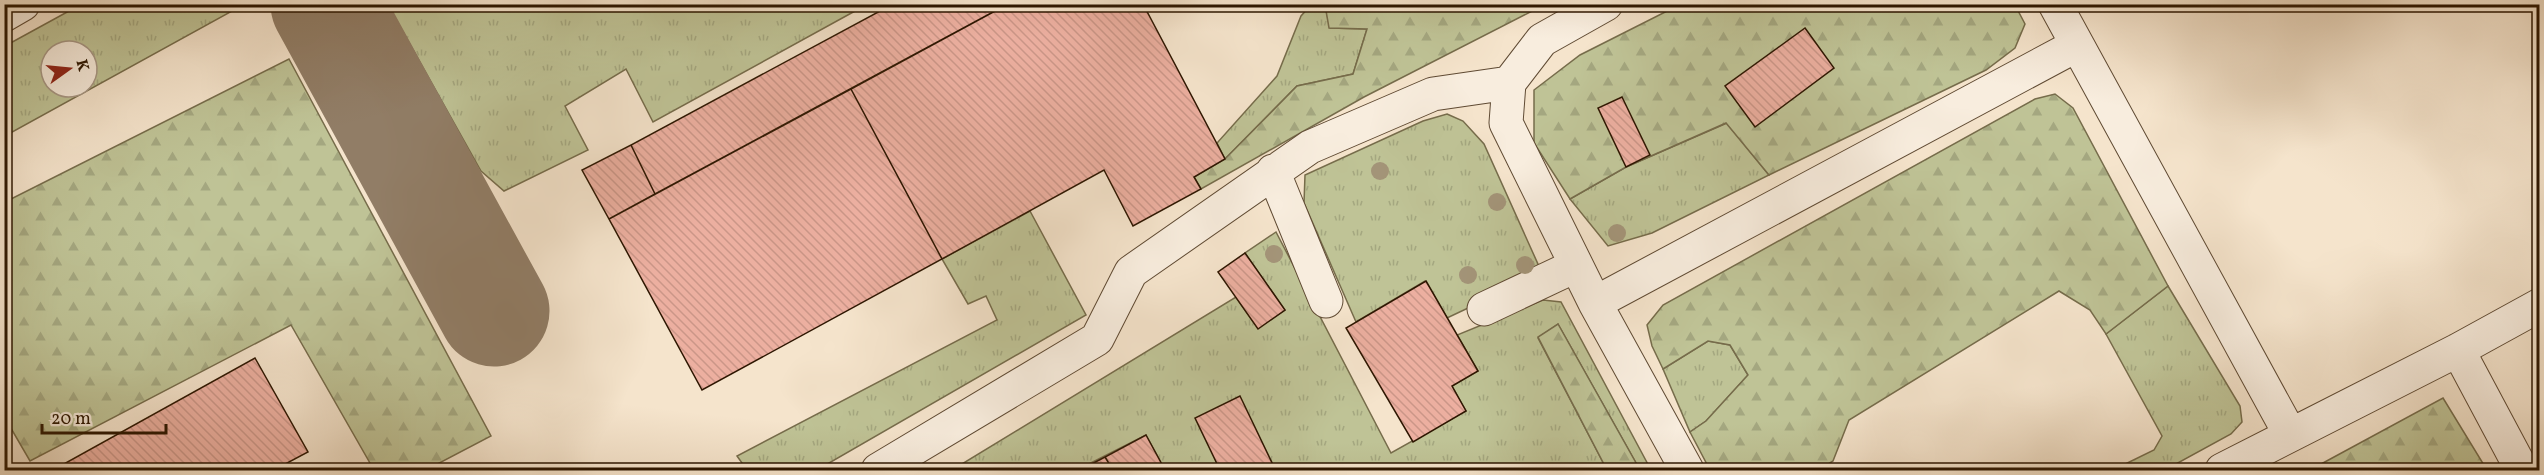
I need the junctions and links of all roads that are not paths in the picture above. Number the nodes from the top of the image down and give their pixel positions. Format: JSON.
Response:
{"nodes":[{"id":1,"x":23,"y":4,"type":"edge"},
{"id":2,"x":1606,"y":4,"type":"edge"},
{"id":3,"x":2055,"y":4,"type":"edge"},
{"id":4,"x":4,"y":15,"type":"edge"},
{"id":5,"x":2077,"y":45,"type":"junction"},
{"id":6,"x":1509,"y":83,"type":"junction"},
{"id":7,"x":1273,"y":171,"type":"junction"},
{"id":8,"x":1575,"y":266,"type":"junction"},
{"id":9,"x":1326,"y":300,"type":"dead end"},
{"id":10,"x":1595,"y":303,"type":"junction"},
{"id":11,"x":2540,"y":305,"type":"edge"},
{"id":12,"x":1484,"y":309,"type":"dead end"},
{"id":13,"x":2458,"y":350,"type":"junction"},
{"id":14,"x":2290,"y":434,"type":"junction"},
{"id":15,"x":878,"y":471,"type":"edge"},
{"id":16,"x":1687,"y":471,"type":"edge"},
{"id":17,"x":2222,"y":471,"type":"edge"},
{"id":18,"x":2522,"y":471,"type":"edge"}],
"edges":[{"from":1,"to":4,"type":"street"},
{"from":2,"to":6,"type":"street"},
{"from":3,"to":5,"type":"street"},
{"from":5,"to":10,"type":"street"},
{"from":5,"to":14,"type":"street"},
{"from":6,"to":7,"type":"street"},
{"from":6,"to":8,"type":"street"},
{"from":7,"to":9,"type":"street"},
{"from":7,"to":15,"type":"street"},
{"from":8,"to":10,"type":"street"},
{"from":8,"to":12,"type":"street"},
{"from":10,"to":16,"type":"street"},
{"from":11,"to":13,"type":"street"},
{"from":13,"to":14,"type":"street"},
{"from":13,"to":18,"type":"street"},
{"from":14,"to":17,"type":"street"}]}
